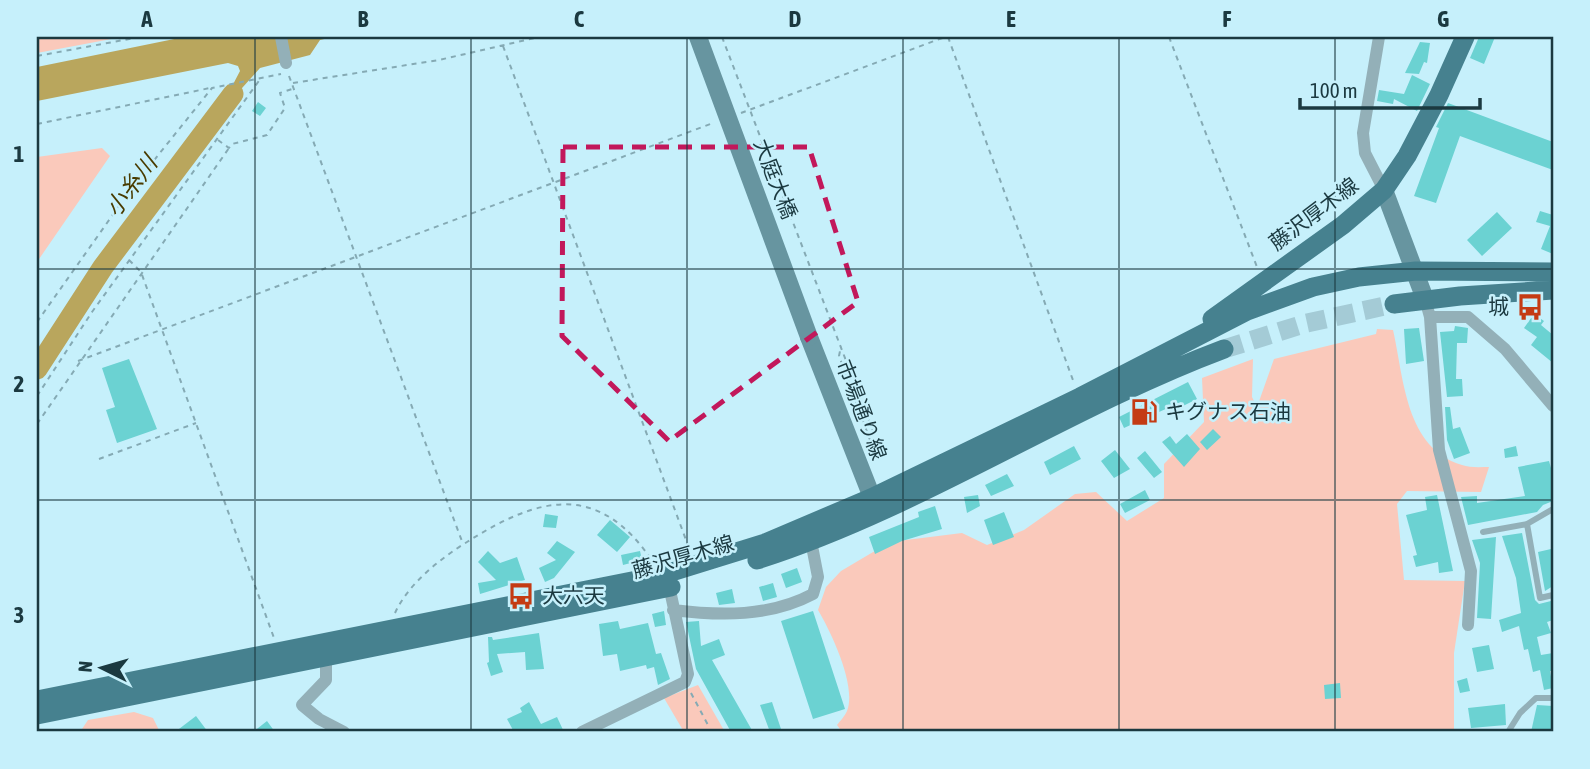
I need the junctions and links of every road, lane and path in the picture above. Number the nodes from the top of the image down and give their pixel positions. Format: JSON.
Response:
{"nodes":[{"id":1,"x":140,"y":37,"type":"edge"},
{"id":2,"x":281,"y":37,"type":"edge"},
{"id":3,"x":539,"y":37,"type":"edge"},
{"id":4,"x":698,"y":37,"type":"edge"},
{"id":5,"x":722,"y":37,"type":"edge"},
{"id":6,"x":946,"y":37,"type":"edge"},
{"id":7,"x":1169,"y":37,"type":"edge"},
{"id":8,"x":1379,"y":37,"type":"edge"},
{"id":9,"x":1465,"y":37,"type":"edge"},
{"id":10,"x":503,"y":46,"type":"junction"},
{"id":11,"x":37,"y":56,"type":"edge"},
{"id":12,"x":287,"y":68,"type":"junction"},
{"id":13,"x":261,"y":78,"type":"junction"},
{"id":14,"x":292,"y":83,"type":"junction"},
{"id":15,"x":212,"y":88,"type":"junction"},
{"id":16,"x":294,"y":89,"type":"junction"},
{"id":17,"x":750,"y":109,"type":"junction"},
{"id":18,"x":738,"y":114,"type":"dead end"},
{"id":19,"x":714,"y":122,"type":"dead end"},
{"id":20,"x":37,"y":124,"type":"edge"},
{"id":21,"x":217,"y":139,"type":"junction"},
{"id":22,"x":229,"y":148,"type":"junction"},
{"id":23,"x":554,"y":183,"type":"junction"},
{"id":24,"x":1384,"y":190,"type":"junction"},
{"id":25,"x":356,"y":257,"type":"junction"},
{"id":26,"x":130,"y":260,"type":"junction"},
{"id":27,"x":1416,"y":271,"type":"junction"},
{"id":28,"x":141,"y":272,"type":"junction"},
{"id":29,"x":1553,"y":272,"type":"edge"},
{"id":30,"x":1262,"y":281,"type":"junction"},
{"id":31,"x":1553,"y":289,"type":"edge"},
{"id":32,"x":1394,"y":304,"type":"tunnel mouth"},
{"id":33,"x":1428,"y":308,"type":"junction"},
{"id":34,"x":37,"y":322,"type":"edge"},
{"id":35,"x":161,"y":331,"type":"junction"},
{"id":36,"x":809,"y":337,"type":"joint"},
{"id":37,"x":841,"y":346,"type":"junction"},
{"id":38,"x":1224,"y":349,"type":"tunnel mouth"},
{"id":39,"x":1166,"y":353,"type":"junction"},
{"id":40,"x":78,"y":361,"type":"junction"},
{"id":41,"x":37,"y":396,"type":"edge"},
{"id":42,"x":1080,"y":397,"type":"junction"},
{"id":43,"x":855,"y":398,"type":"junction"},
{"id":44,"x":849,"y":401,"type":"dead end"},
{"id":45,"x":1553,"y":406,"type":"edge"},
{"id":46,"x":196,"y":423,"type":"junction"},
{"id":47,"x":37,"y":424,"type":"edge"},
{"id":48,"x":99,"y":459,"type":"dead end"},
{"id":49,"x":875,"y":506,"type":"junction"},
{"id":50,"x":1553,"y":509,"type":"edge"},
{"id":51,"x":1527,"y":524,"type":"junction"},
{"id":52,"x":1483,"y":533,"type":"dead end"},
{"id":53,"x":811,"y":541,"type":"junction"},
{"id":54,"x":463,"y":544,"type":"junction"},
{"id":55,"x":696,"y":566,"type":"junction"},
{"id":56,"x":666,"y":579,"type":"junction"},
{"id":57,"x":1553,"y":595,"type":"edge"},
{"id":58,"x":673,"y":610,"type":"junction"},
{"id":59,"x":1468,"y":625,"type":"dead end"},
{"id":60,"x":389,"y":631,"type":"junction"},
{"id":61,"x":279,"y":652,"type":"junction"},
{"id":62,"x":326,"y":657,"type":"junction"},
{"id":63,"x":685,"y":682,"type":"junction"},
{"id":64,"x":1553,"y":698,"type":"edge"},
{"id":65,"x":37,"y":700,"type":"edge"},
{"id":66,"x":37,"y":715,"type":"edge"},
{"id":67,"x":708,"y":724,"type":"dead end"},
{"id":68,"x":344,"y":732,"type":"edge"},
{"id":69,"x":582,"y":732,"type":"edge"},
{"id":70,"x":1508,"y":732,"type":"edge"}],
"edges":[{"from":1,"to":11,"type":"path"},
{"from":2,"to":12,"type":"street"},
{"from":3,"to":10,"type":"path"},
{"from":4,"to":36,"type":"street","name":"大庭大橋","bridge":true},
{"from":5,"to":17,"type":"path"},
{"from":6,"to":17,"type":"path"},
{"from":6,"to":42,"type":"path"},
{"from":7,"to":30,"type":"path"},
{"from":8,"to":24,"type":"street"},
{"from":9,"to":24,"type":"main road","name":"藤沢厚木線"},
{"from":10,"to":14,"type":"path"},
{"from":10,"to":23,"type":"path"},
{"from":12,"to":13,"type":"path"},
{"from":12,"to":14,"type":"path"},
{"from":13,"to":15,"type":"path"},
{"from":13,"to":21,"type":"path"},
{"from":14,"to":16,"type":"path"},
{"from":15,"to":20,"type":"path"},
{"from":15,"to":34,"type":"path"},
{"from":16,"to":22,"type":"path"},
{"from":16,"to":25,"type":"path"},
{"from":17,"to":18,"type":"path"},
{"from":17,"to":37,"type":"path"},
{"from":19,"to":23,"type":"path"},
{"from":21,"to":22,"type":"path"},
{"from":21,"to":26,"type":"path"},
{"from":22,"to":28,"type":"path"},
{"from":23,"to":25,"type":"path"},
{"from":23,"to":55,"type":"path"},
{"from":24,"to":27,"type":"street"},
{"from":24,"to":30,"type":"main road","name":"藤沢厚木線"},
{"from":25,"to":35,"type":"path"},
{"from":25,"to":54,"type":"path"},
{"from":26,"to":28,"type":"path"},
{"from":26,"to":41,"type":"path"},
{"from":27,"to":29,"type":"main road","name":"藤沢厚木線"},
{"from":27,"to":31,"type":"main road"},
{"from":27,"to":33,"type":"street"},
{"from":27,"to":39,"type":"main road","name":"藤沢厚木線"},
{"from":28,"to":35,"type":"path"},
{"from":28,"to":40,"type":"path"},
{"from":30,"to":39,"type":"main road","name":"藤沢厚木線"},
{"from":31,"to":33,"type":"main road"},
{"from":32,"to":33,"type":"main road"},
{"from":33,"to":45,"type":"street"},
{"from":33,"to":59,"type":"street"},
{"from":35,"to":40,"type":"path"},
{"from":35,"to":46,"type":"path"},
{"from":36,"to":49,"type":"street","name":"市場通り線"},
{"from":37,"to":43,"type":"path"},
{"from":37,"to":43,"type":"path"},
{"from":38,"to":49,"type":"main road","name":"藤沢厚木線"},
{"from":39,"to":42,"type":"main road","name":"藤沢厚木線"},
{"from":40,"to":47,"type":"path"},
{"from":42,"to":49,"type":"main road","name":"藤沢厚木線"},
{"from":43,"to":44,"type":"path"},
{"from":46,"to":48,"type":"path"},
{"from":46,"to":61,"type":"path"},
{"from":49,"to":53,"type":"main road","name":"藤沢厚木線"},
{"from":49,"to":55,"type":"main road","name":"藤沢厚木線"},
{"from":50,"to":51,"type":"lane"},
{"from":51,"to":52,"type":"lane"},
{"from":51,"to":57,"type":"lane"},
{"from":53,"to":56,"type":"main road","name":"藤沢厚木線"},
{"from":53,"to":58,"type":"street"},
{"from":54,"to":56,"type":"path"},
{"from":54,"to":60,"type":"path"},
{"from":55,"to":56,"type":"main road","name":"藤沢厚木線"},
{"from":56,"to":58,"type":"street"},
{"from":56,"to":60,"type":"main road","name":"藤沢厚木線"},
{"from":56,"to":62,"type":"main road","name":"藤沢厚木線"},
{"from":58,"to":63,"type":"street"},
{"from":60,"to":61,"type":"main road","name":"藤沢厚木線"},
{"from":61,"to":65,"type":"main road","name":"藤沢厚木線"},
{"from":62,"to":66,"type":"main road","name":"藤沢厚木線"},
{"from":62,"to":68,"type":"street"},
{"from":63,"to":67,"type":"path"},
{"from":63,"to":69,"type":"street"},
{"from":64,"to":70,"type":"lane"}]}
